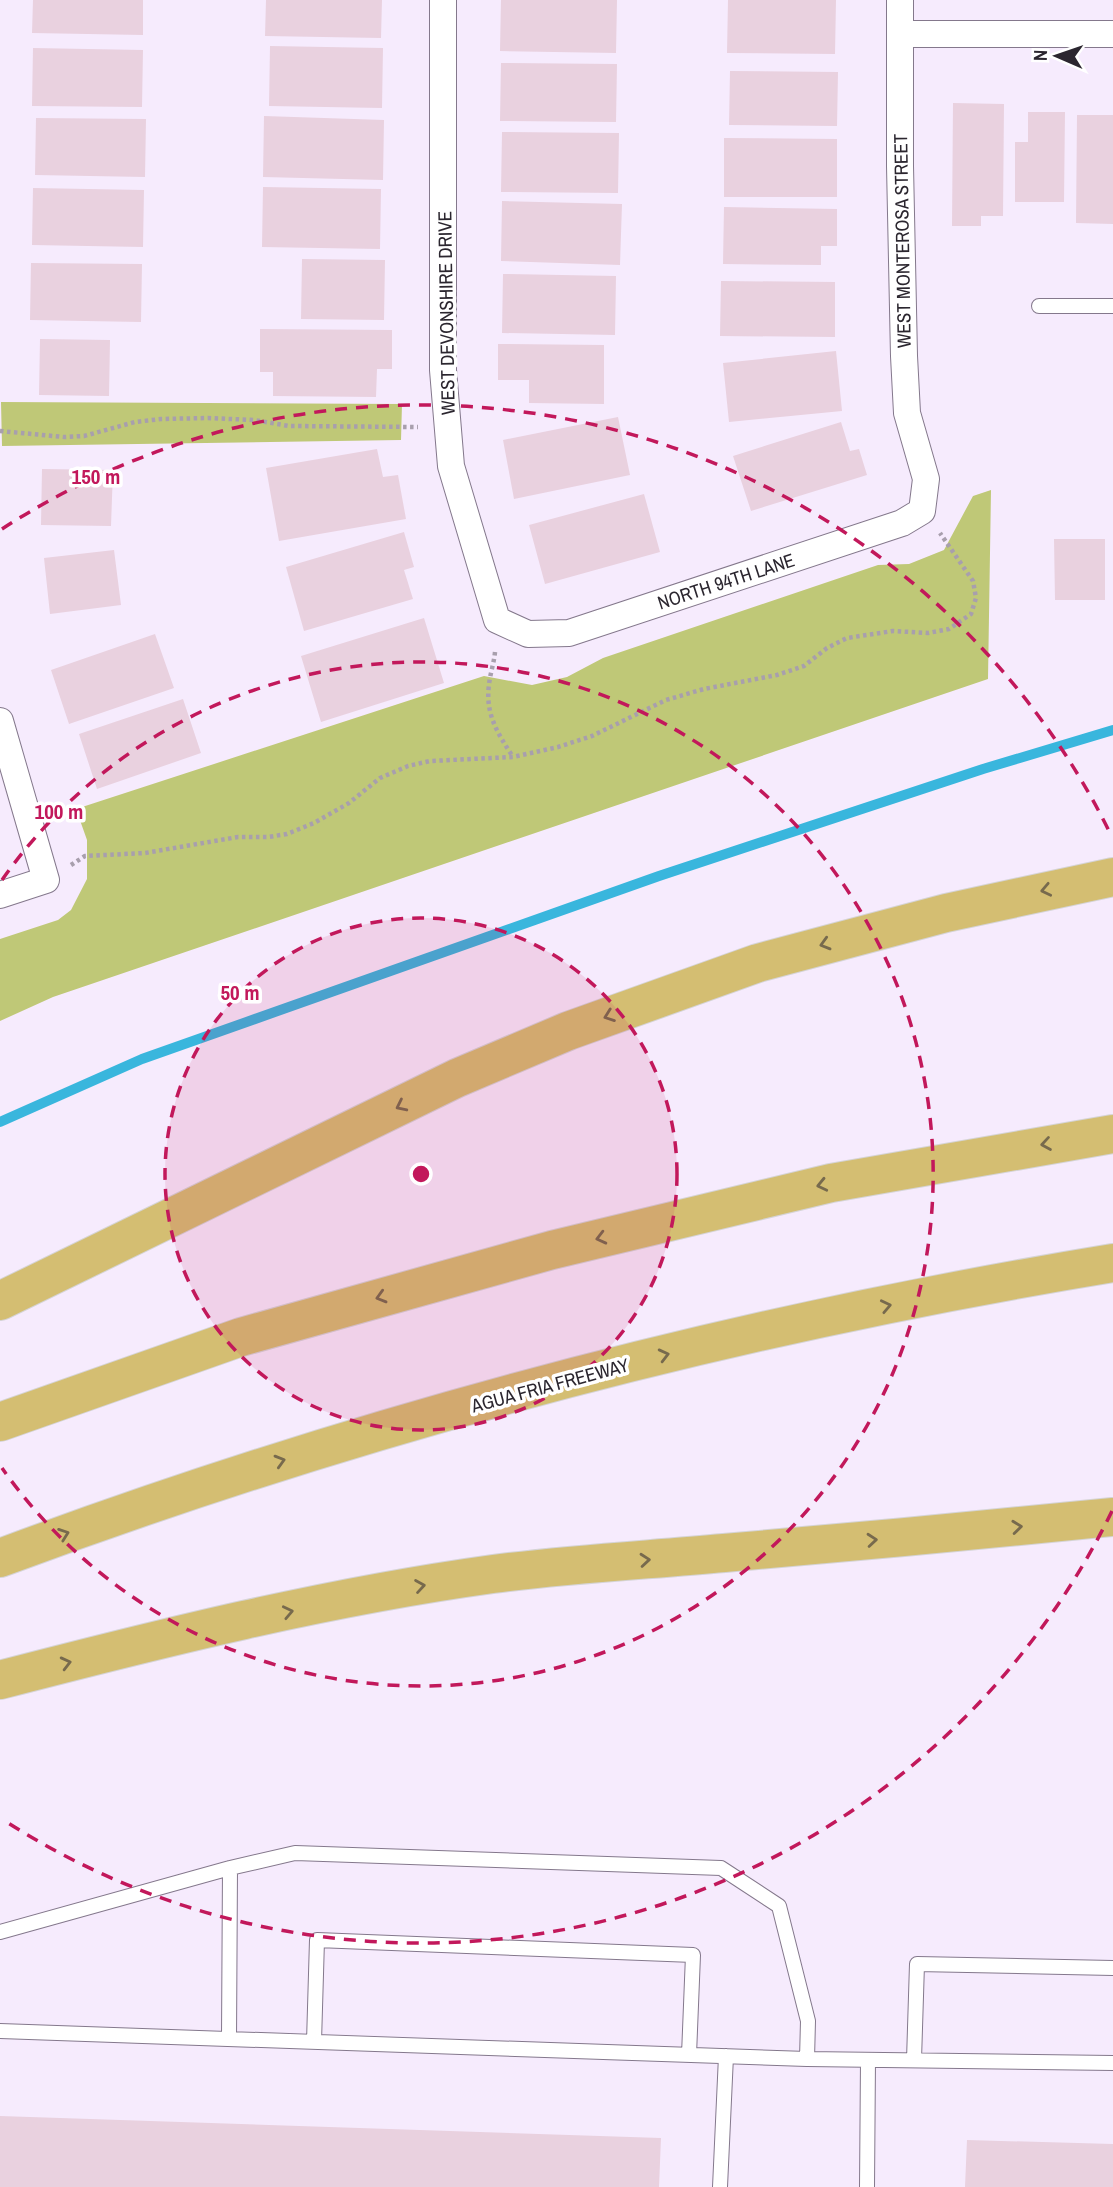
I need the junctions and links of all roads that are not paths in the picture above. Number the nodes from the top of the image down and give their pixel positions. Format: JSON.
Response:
{"nodes":[{"id":1,"x":443,"y":0,"type":"edge"},
{"id":2,"x":900,"y":0,"type":"edge"},
{"id":3,"x":900,"y":34,"type":"junction"},
{"id":4,"x":1113,"y":34,"type":"edge"},
{"id":5,"x":1039,"y":306,"type":"dead end"},
{"id":6,"x":1113,"y":306,"type":"edge"},
{"id":7,"x":922,"y":511,"type":"joint"},
{"id":8,"x":497,"y":620,"type":"joint"},
{"id":9,"x":0,"y":721,"type":"edge"},
{"id":10,"x":1113,"y":877,"type":"edge"},
{"id":11,"x":0,"y":895,"type":"edge"},
{"id":12,"x":1113,"y":1134,"type":"edge"},
{"id":13,"x":1113,"y":1263,"type":"edge"},
{"id":14,"x":0,"y":1301,"type":"edge"},
{"id":15,"x":0,"y":1422,"type":"edge"},
{"id":16,"x":1113,"y":1517,"type":"edge"},
{"id":17,"x":0,"y":1558,"type":"edge"},
{"id":18,"x":0,"y":1680,"type":"edge"},
{"id":19,"x":230,"y":1868,"type":"junction"},
{"id":20,"x":0,"y":1933,"type":"edge"},
{"id":21,"x":1113,"y":1968,"type":"edge"},
{"id":22,"x":0,"y":2031,"type":"edge"},
{"id":23,"x":229,"y":2039,"type":"junction"},
{"id":24,"x":314,"y":2042,"type":"junction"},
{"id":25,"x":689,"y":2055,"type":"junction"},
{"id":26,"x":726,"y":2056,"type":"junction"},
{"id":27,"x":807,"y":2059,"type":"junction"},
{"id":28,"x":868,"y":2060,"type":"junction"},
{"id":29,"x":914,"y":2060,"type":"junction"},
{"id":30,"x":1113,"y":2063,"type":"edge"},
{"id":31,"x":720,"y":2187,"type":"edge"},
{"id":32,"x":867,"y":2187,"type":"edge"}],
"edges":[{"from":1,"to":8,"type":"street","name":"WEST DEVONSHIRE DRIVE"},
{"from":2,"to":3,"type":"street","name":"WEST MONTEROSA STREET"},
{"from":3,"to":4,"type":"street"},
{"from":3,"to":7,"type":"street","name":"WEST MONTEROSA STREET"},
{"from":5,"to":6,"type":"lane"},
{"from":7,"to":8,"type":"street","name":"NORTH 94TH LANE"},
{"from":9,"to":11,"type":"street"},
{"from":10,"to":14,"type":"highway","one_way":true},
{"from":12,"to":15,"type":"highway","one_way":true},
{"from":17,"to":13,"type":"highway","name":"AGUA FRIA FREEWAY","one_way":true},
{"from":18,"to":16,"type":"highway","one_way":true},
{"from":19,"to":20,"type":"lane"},
{"from":19,"to":23,"type":"lane"},
{"from":19,"to":27,"type":"lane"},
{"from":21,"to":29,"type":"lane"},
{"from":22,"to":23,"type":"lane"},
{"from":23,"to":24,"type":"lane"},
{"from":24,"to":25,"type":"lane"},
{"from":24,"to":25,"type":"lane"},
{"from":25,"to":26,"type":"lane"},
{"from":26,"to":27,"type":"lane"},
{"from":26,"to":31,"type":"lane"},
{"from":27,"to":28,"type":"lane"},
{"from":28,"to":29,"type":"lane"},
{"from":28,"to":32,"type":"lane"},
{"from":29,"to":30,"type":"lane"}]}
